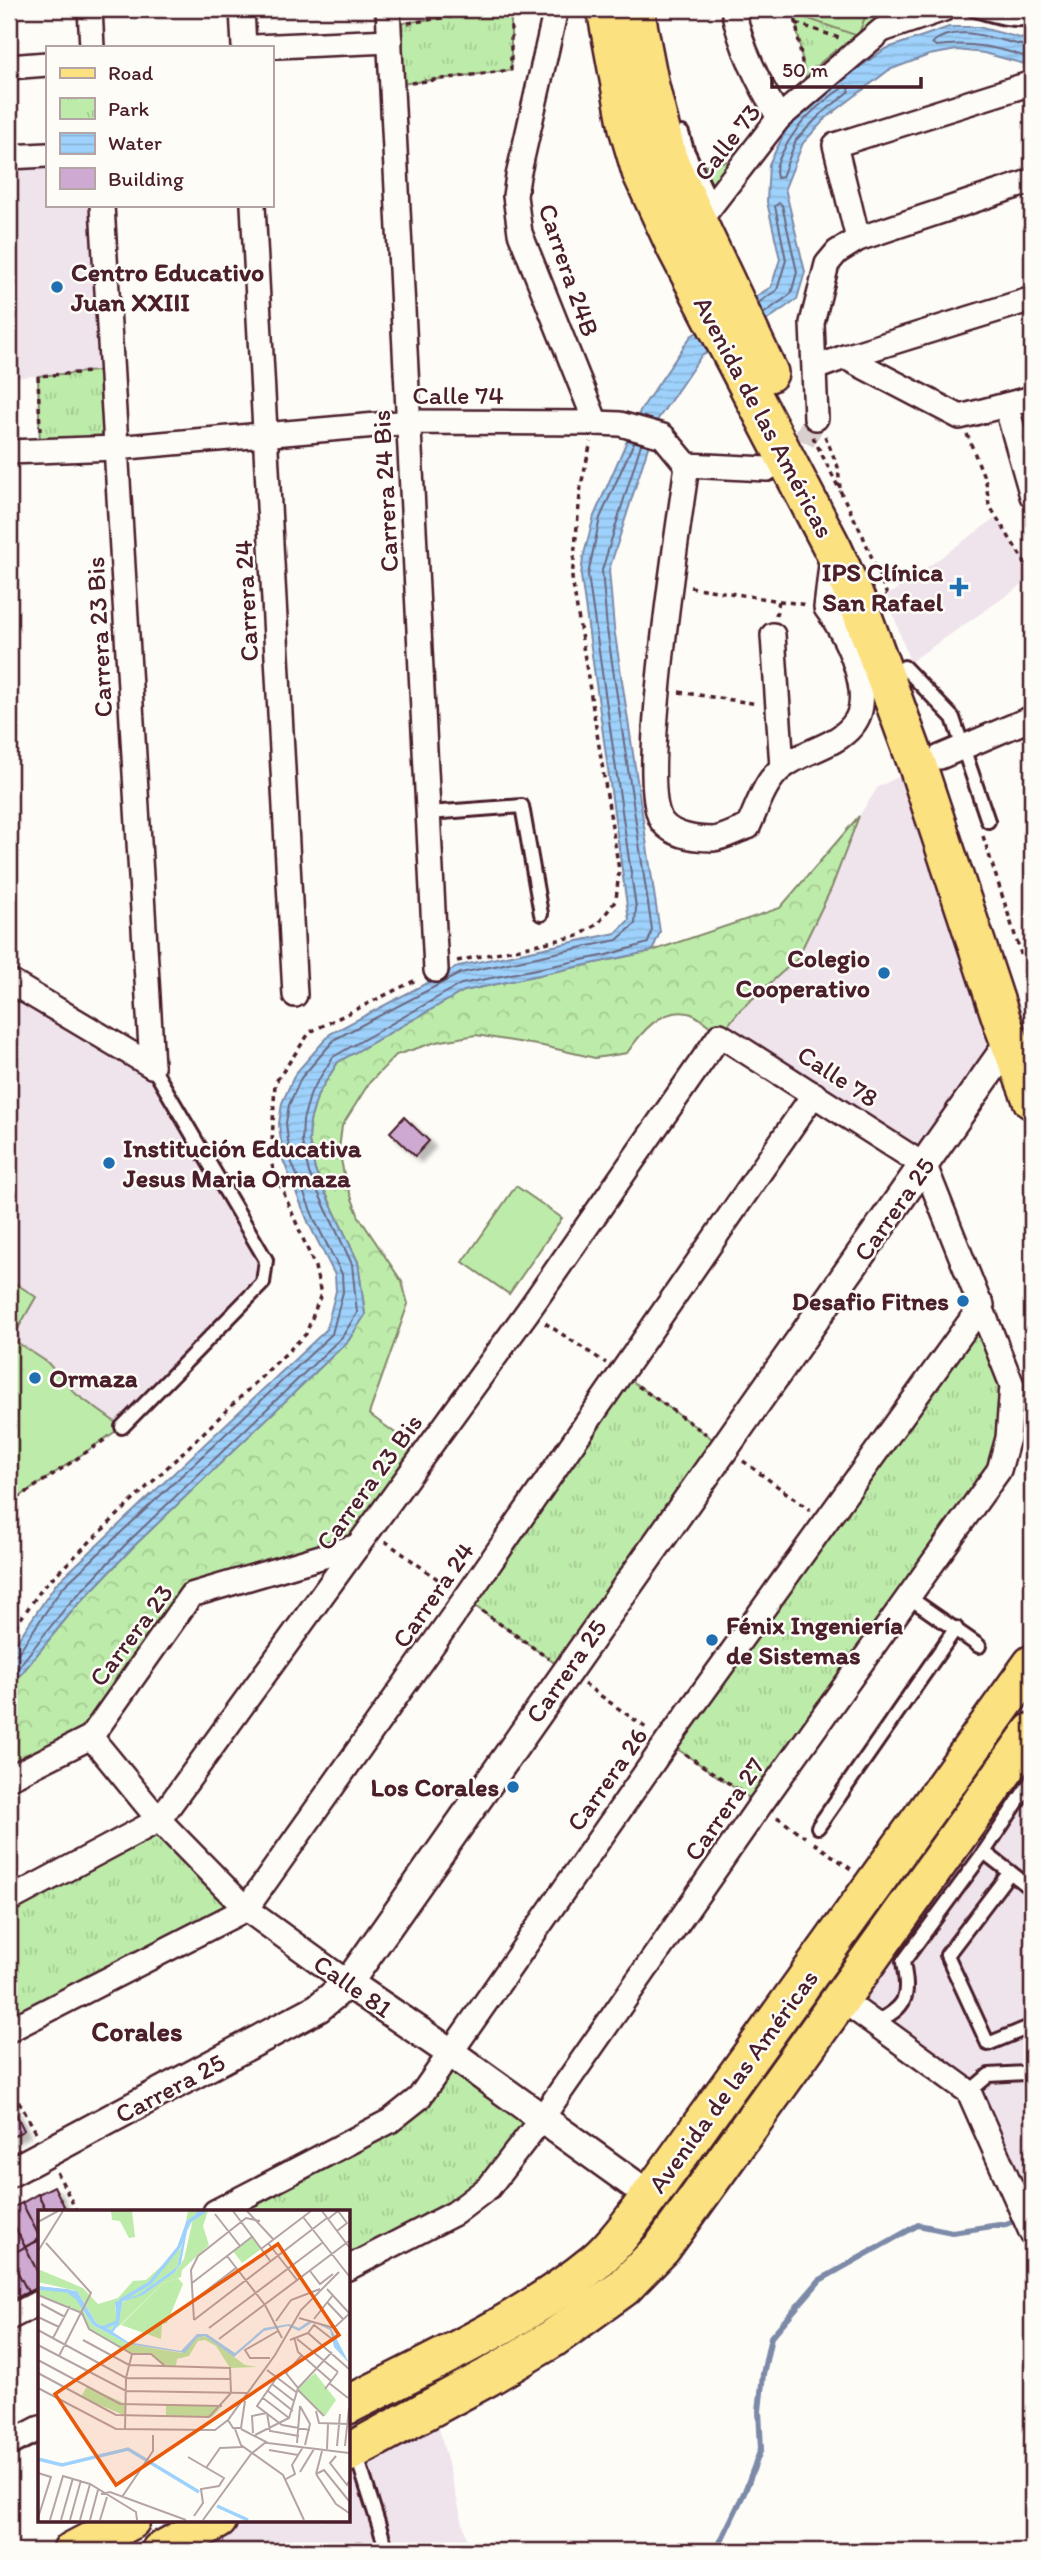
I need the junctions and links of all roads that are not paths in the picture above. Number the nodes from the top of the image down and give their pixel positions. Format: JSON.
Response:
{"nodes":[{"id":1,"x":90,"y":9,"type":"edge"},
{"id":2,"x":242,"y":9,"type":"edge"},
{"id":3,"x":556,"y":9,"type":"edge"},
{"id":4,"x":606,"y":9,"type":"edge"},
{"id":5,"x":635,"y":9,"type":"edge"},
{"id":6,"x":733,"y":9,"type":"edge"},
{"id":7,"x":944,"y":9,"type":"edge"},
{"id":8,"x":972,"y":9,"type":"edge"},
{"id":9,"x":1032,"y":18,"type":"edge"},
{"id":10,"x":389,"y":25,"type":"edge"},
{"id":11,"x":92,"y":46,"type":"edge"},
{"id":12,"x":244,"y":46,"type":"edge"},
{"id":13,"x":260,"y":46,"type":"edge"},
{"id":14,"x":46,"y":64,"type":"edge"},
{"id":15,"x":9,"y":67,"type":"edge"},
{"id":16,"x":1032,"y":83,"type":"edge"},
{"id":17,"x":779,"y":118,"type":"junction"},
{"id":18,"x":682,"y":133,"type":"dead end"},
{"id":19,"x":46,"y":155,"type":"edge"},
{"id":20,"x":9,"y":157,"type":"edge"},
{"id":21,"x":1032,"y":181,"type":"edge"},
{"id":22,"x":102,"y":206,"type":"edge"},
{"id":23,"x":253,"y":206,"type":"edge"},
{"id":24,"x":705,"y":215,"type":"junction"},
{"id":25,"x":858,"y":239,"type":"junction"},
{"id":26,"x":713,"y":290,"type":"junction"},
{"id":27,"x":1032,"y":299,"type":"edge"},
{"id":28,"x":845,"y":357,"type":"junction"},
{"id":29,"x":751,"y":365,"type":"junction"},
{"id":30,"x":815,"y":368,"type":"junction"},
{"id":31,"x":1032,"y":398,"type":"edge"},
{"id":32,"x":1006,"y":405,"type":"junction"},
{"id":33,"x":410,"y":422,"type":"junction"},
{"id":34,"x":596,"y":423,"type":"junction"},
{"id":35,"x":812,"y":423,"type":"tunnel mouth"},
{"id":36,"x":266,"y":434,"type":"junction"},
{"id":37,"x":116,"y":448,"type":"junction"},
{"id":38,"x":9,"y":452,"type":"edge"},
{"id":39,"x":687,"y":465,"type":"junction"},
{"id":40,"x":766,"y":470,"type":"dead end"},
{"id":41,"x":1032,"y":496,"type":"edge"},
{"id":42,"x":833,"y":549,"type":"junction"},
{"id":43,"x":773,"y":635,"type":"dead end"},
{"id":44,"x":1032,"y":718,"type":"edge"},
{"id":45,"x":952,"y":752,"type":"junction"},
{"id":46,"x":782,"y":767,"type":"junction"},
{"id":47,"x":429,"y":813,"type":"junction"},
{"id":48,"x":984,"y":824,"type":"road end"},
{"id":49,"x":541,"y":914,"type":"dead end"},
{"id":50,"x":436,"y":970,"type":"road end"},
{"id":51,"x":9,"y":981,"type":"edge"},
{"id":52,"x":295,"y":995,"type":"dead end"},
{"id":53,"x":720,"y":1035,"type":"joint"},
{"id":54,"x":1021,"y":1035,"type":"edge"},
{"id":55,"x":152,"y":1066,"type":"junction"},
{"id":56,"x":814,"y":1094,"type":"junction"},
{"id":57,"x":1032,"y":1100,"type":"edge"},
{"id":58,"x":925,"y":1166,"type":"junction"},
{"id":59,"x":982,"y":1305,"type":"junction"},
{"id":60,"x":122,"y":1427,"type":"road end"},
{"id":61,"x":363,"y":1538,"type":"junction"},
{"id":62,"x":910,"y":1598,"type":"junction"},
{"id":63,"x":956,"y":1628,"type":"junction"},
{"id":64,"x":979,"y":1646,"type":"dead end"},
{"id":65,"x":1032,"y":1664,"type":"edge"},
{"id":66,"x":1032,"y":1698,"type":"edge"},
{"id":67,"x":1032,"y":1732,"type":"edge"},
{"id":68,"x":91,"y":1737,"type":"junction"},
{"id":69,"x":9,"y":1778,"type":"edge"},
{"id":70,"x":1032,"y":1780,"type":"edge"},
{"id":71,"x":159,"y":1820,"type":"junction"},
{"id":72,"x":818,"y":1827,"type":"dead end"},
{"id":73,"x":984,"y":1852,"type":"junction"},
{"id":74,"x":1010,"y":1872,"type":"junction"},
{"id":75,"x":1032,"y":1889,"type":"edge"},
{"id":76,"x":9,"y":1900,"type":"edge"},
{"id":77,"x":246,"y":1909,"type":"junction"},
{"id":78,"x":348,"y":1983,"type":"junction"},
{"id":79,"x":841,"y":1999,"type":"junction"},
{"id":80,"x":874,"y":2023,"type":"junction"},
{"id":81,"x":1032,"y":2026,"type":"edge"},
{"id":82,"x":9,"y":2030,"type":"edge"},
{"id":83,"x":451,"y":2053,"type":"junction"},
{"id":84,"x":1032,"y":2080,"type":"edge"},
{"id":85,"x":969,"y":2092,"type":"junction"},
{"id":86,"x":542,"y":2118,"type":"junction"},
{"id":87,"x":9,"y":2173,"type":"edge"},
{"id":88,"x":650,"y":2196,"type":"junction"},
{"id":89,"x":219,"y":2210,"type":"edge"},
{"id":90,"x":1032,"y":2234,"type":"edge"},
{"id":91,"x":350,"y":2267,"type":"edge"},
{"id":92,"x":38,"y":2303,"type":"edge"},
{"id":93,"x":9,"y":2318,"type":"edge"},
{"id":94,"x":350,"y":2405,"type":"edge"},
{"id":95,"x":38,"y":2429,"type":"edge"},
{"id":96,"x":9,"y":2444,"type":"edge"},
{"id":97,"x":352,"y":2451,"type":"edge"},
{"id":98,"x":127,"y":2522,"type":"edge"},
{"id":99,"x":214,"y":2522,"type":"edge"},
{"id":100,"x":72,"y":2551,"type":"edge"},
{"id":101,"x":160,"y":2551,"type":"edge"},
{"id":102,"x":387,"y":2551,"type":"edge"}],
"edges":[{"from":1,"to":11,"type":"street"},
{"from":2,"to":12,"type":"street"},
{"from":3,"to":34,"type":"street","name":"Carrera 24B"},
{"from":4,"to":26,"type":"main road","name":"Avenida de las Américas"},
{"from":5,"to":24,"type":"main road","name":"Avenida de las Américas"},
{"from":6,"to":17,"type":"street"},
{"from":7,"to":17,"type":"street","name":"Calle 73"},
{"from":8,"to":9,"type":"lane"},
{"from":10,"to":13,"type":"street"},
{"from":10,"to":33,"type":"street","name":"Carrera 24 Bis"},
{"from":14,"to":15,"type":"street"},
{"from":16,"to":25,"type":"street"},
{"from":17,"to":24,"type":"street","name":"Calle 73"},
{"from":18,"to":24,"type":"lane"},
{"from":19,"to":20,"type":"street"},
{"from":21,"to":25,"type":"street"},
{"from":22,"to":37,"type":"street","name":"Carrera 23 Bis"},
{"from":23,"to":36,"type":"street","name":"Carrera 24"},
{"from":24,"to":26,"type":"main road","name":"Avenida de las Américas"},
{"from":25,"to":30,"type":"street"},
{"from":26,"to":29,"type":"main road","name":"Avenida de las Américas"},
{"from":27,"to":28,"type":"street"},
{"from":28,"to":30,"type":"street"},
{"from":28,"to":32,"type":"street"},
{"from":29,"to":42,"type":"main road","name":"Avenida de las Américas"},
{"from":29,"to":45,"type":"main road","name":"Avenida de las Américas"},
{"from":30,"to":35,"type":"street"},
{"from":31,"to":32,"type":"street"},
{"from":32,"to":41,"type":"street"},
{"from":33,"to":34,"type":"street","name":"Calle 74"},
{"from":33,"to":36,"type":"street","name":"Calle 74"},
{"from":33,"to":47,"type":"street","name":"Carrera 24 Bis"},
{"from":34,"to":39,"type":"street","name":"Calle 74"},
{"from":36,"to":37,"type":"street","name":"Calle 74"},
{"from":36,"to":52,"type":"street","name":"Carrera 24"},
{"from":37,"to":38,"type":"street","name":"Calle 74"},
{"from":37,"to":55,"type":"street","name":"Carrera 23 Bis"},
{"from":39,"to":40,"type":"street"},
{"from":39,"to":46,"type":"street"},
{"from":42,"to":46,"type":"street"},
{"from":42,"to":54,"type":"main road","name":"Avenida de las Américas"},
{"from":43,"to":46,"type":"street"},
{"from":44,"to":45,"type":"street"},
{"from":45,"to":48,"type":"lane"},
{"from":45,"to":54,"type":"main road","name":"Avenida de las Américas"},
{"from":47,"to":49,"type":"lane"},
{"from":47,"to":50,"type":"street","name":"Carrera 24 Bis"},
{"from":51,"to":55,"type":"street"},
{"from":53,"to":56,"type":"street","name":"Calle 78"},
{"from":53,"to":61,"type":"street","name":"Carrera 23 Bis"},
{"from":54,"to":57,"type":"main road","name":"Avenida de las Américas"},
{"from":54,"to":58,"type":"street","name":"Carrera 25"},
{"from":55,"to":60,"type":"lane"},
{"from":56,"to":58,"type":"street","name":"Calle 78"},
{"from":56,"to":77,"type":"street","name":"Carrera 24"},
{"from":58,"to":59,"type":"street","name":"Carrera 27"},
{"from":58,"to":78,"type":"street","name":"Carrera 25"},
{"from":59,"to":62,"type":"street","name":"Carrera 27"},
{"from":59,"to":83,"type":"street","name":"Carrera 26"},
{"from":61,"to":68,"type":"street","name":"Carrera 23"},
{"from":61,"to":71,"type":"street","name":"Carrera 23 Bis"},
{"from":62,"to":63,"type":"lane"},
{"from":62,"to":86,"type":"street","name":"Carrera 27"},
{"from":63,"to":64,"type":"lane"},
{"from":63,"to":72,"type":"lane"},
{"from":65,"to":88,"type":"main road","name":"Avenida de las Américas"},
{"from":66,"to":79,"type":"main road"},
{"from":67,"to":79,"type":"main road","name":"Avenida de las Américas"},
{"from":68,"to":69,"type":"street","name":"Carrera 23"},
{"from":68,"to":71,"type":"street","name":"Calle 81"},
{"from":70,"to":73,"type":"lane"},
{"from":71,"to":76,"type":"street","name":"Carrera 23 Bis"},
{"from":71,"to":77,"type":"street","name":"Calle 81"},
{"from":73,"to":74,"type":"lane"},
{"from":73,"to":80,"type":"lane"},
{"from":74,"to":75,"type":"lane"},
{"from":74,"to":81,"type":"lane"},
{"from":77,"to":78,"type":"street","name":"Calle 81"},
{"from":77,"to":82,"type":"street","name":"Carrera 24"},
{"from":78,"to":83,"type":"street","name":"Calle 81"},
{"from":78,"to":87,"type":"street","name":"Carrera 25"},
{"from":79,"to":80,"type":"street"},
{"from":79,"to":97,"type":"main road","name":"Avenida de las Américas"},
{"from":80,"to":85,"type":"street"},
{"from":83,"to":86,"type":"street","name":"Calle 81"},
{"from":83,"to":89,"type":"street","name":"Carrera 26"},
{"from":84,"to":85,"type":"lane"},
{"from":85,"to":90,"type":"street"},
{"from":86,"to":88,"type":"street","name":"Calle 81"},
{"from":86,"to":91,"type":"street","name":"Carrera 27"},
{"from":88,"to":94,"type":"main road","name":"Avenida de las Américas"},
{"from":92,"to":93,"type":"street"},
{"from":95,"to":96,"type":"street"},
{"from":97,"to":102,"type":"lane"},
{"from":98,"to":100,"type":"main road"},
{"from":99,"to":101,"type":"main road"}]}
